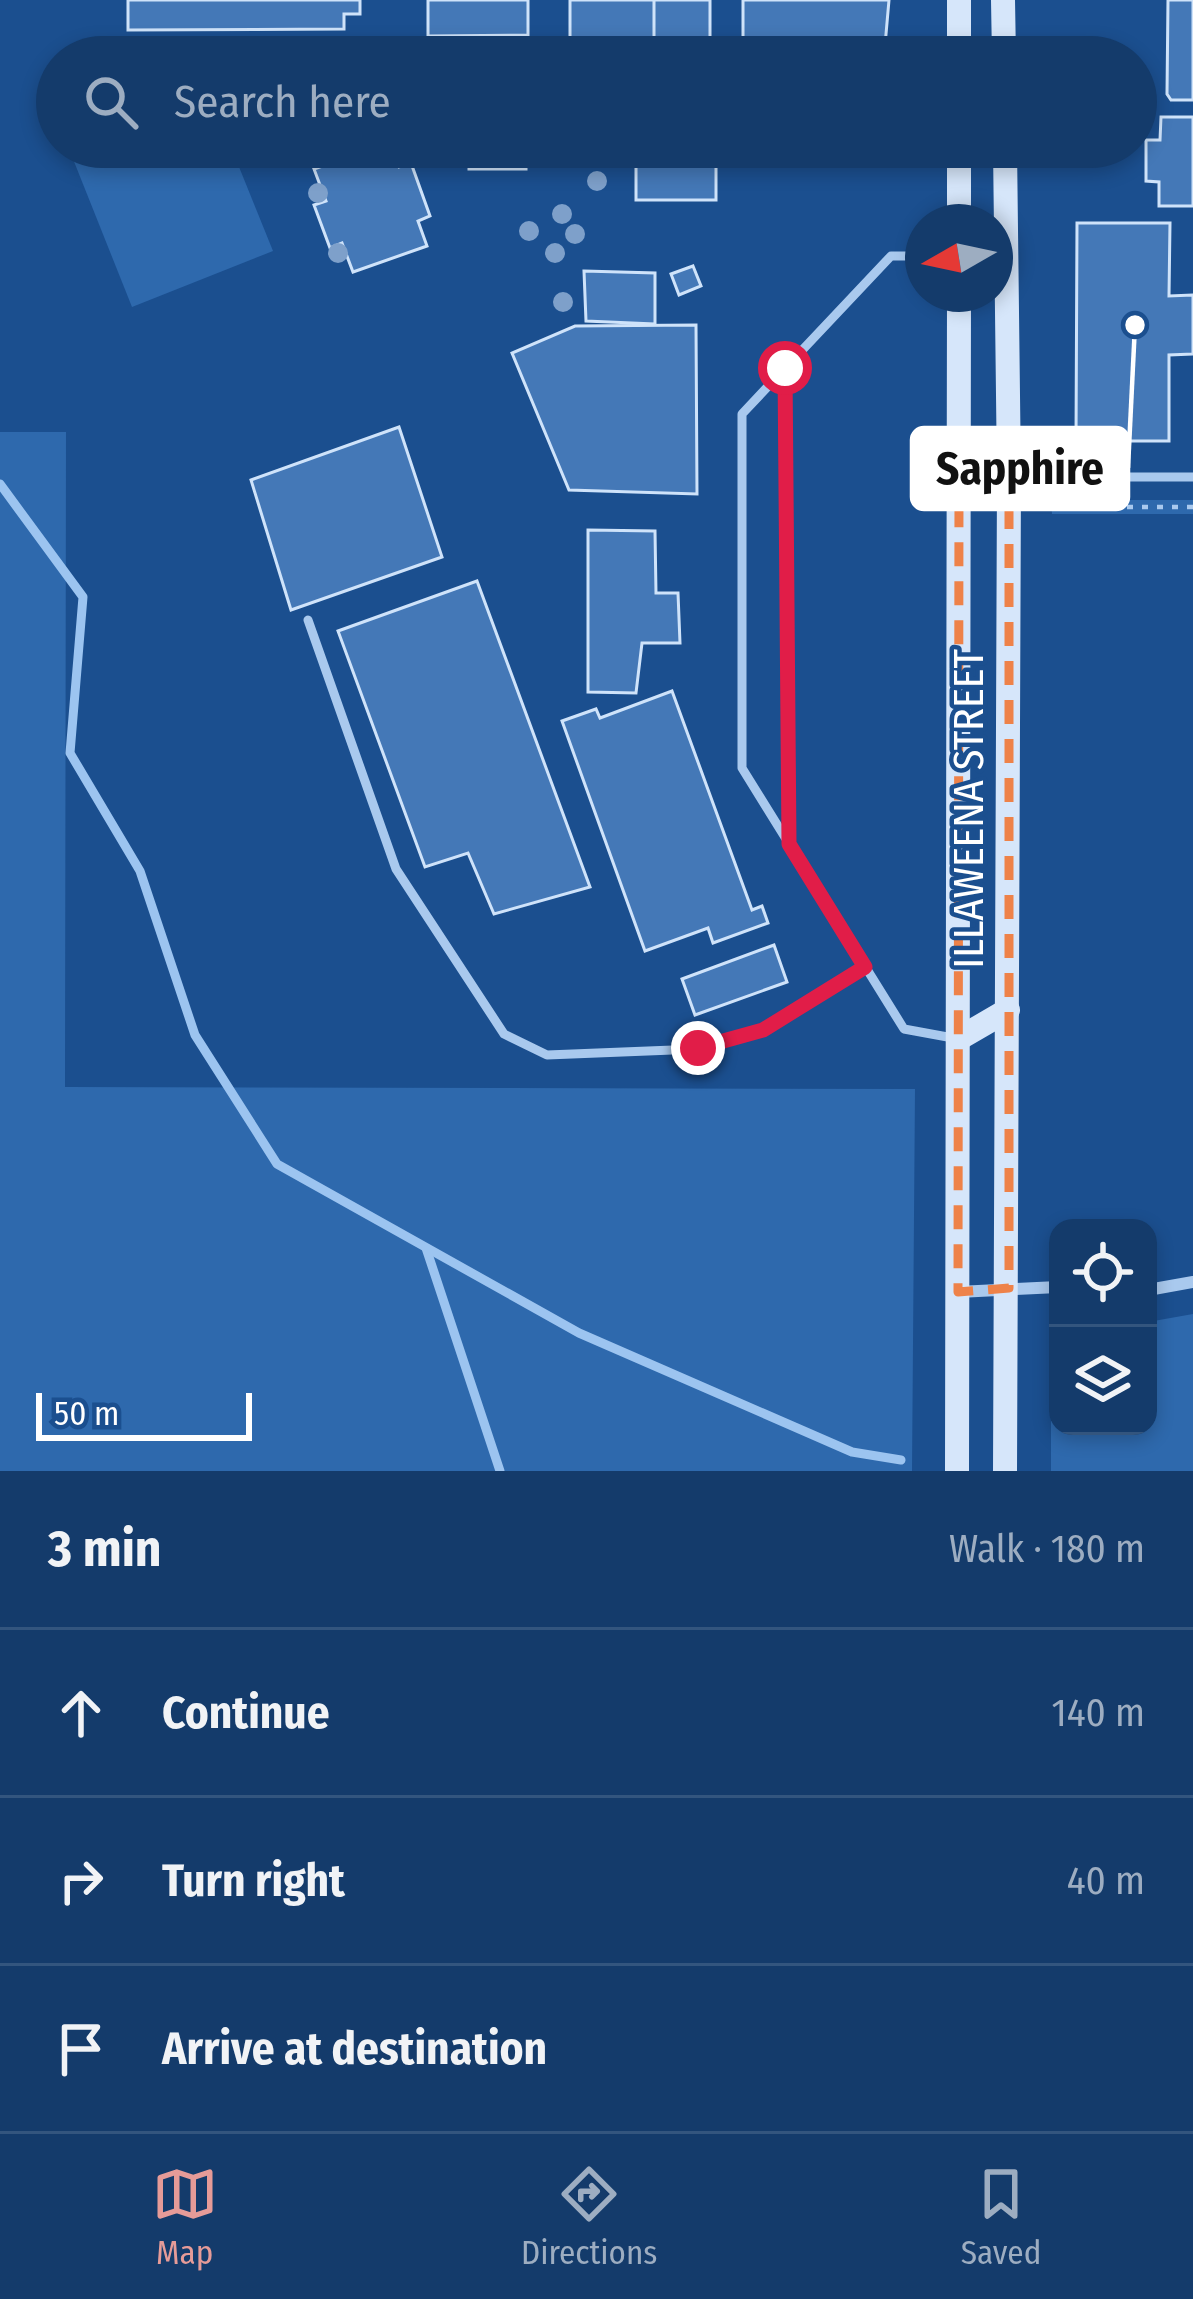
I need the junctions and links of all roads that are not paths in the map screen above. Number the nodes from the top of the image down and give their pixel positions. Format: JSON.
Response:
{"nodes":[{"id":1,"x":959,"y":0,"type":"edge"},
{"id":2,"x":1004,"y":0,"type":"edge"},
{"id":3,"x":959,"y":36,"type":"edge"},
{"id":4,"x":1004,"y":36,"type":"edge"},
{"id":5,"x":959,"y":168,"type":"edge"},
{"id":6,"x":1004,"y":168,"type":"edge"},
{"id":7,"x":959,"y":204,"type":"edge"},
{"id":8,"x":1002,"y":204,"type":"edge"},
{"id":9,"x":905,"y":256,"type":"edge"},
{"id":10,"x":959,"y":312,"type":"edge"},
{"id":11,"x":1002,"y":312,"type":"edge"},
{"id":12,"x":785,"y":368,"type":"junction"},
{"id":13,"x":958,"y":477,"type":"junction"},
{"id":14,"x":1009,"y":477,"type":"junction"},
{"id":15,"x":1193,"y":477,"type":"edge"},
{"id":16,"x":308,"y":620,"type":"dead end"},
{"id":17,"x":789,"y":844,"type":"junction"},
{"id":18,"x":865,"y":967,"type":"junction"},
{"id":19,"x":1008,"y":1010,"type":"junction"},
{"id":20,"x":958,"y":1039,"type":"junction"},
{"id":21,"x":1193,"y":1282,"type":"edge"},
{"id":22,"x":1049,"y":1287,"type":"edge"},
{"id":23,"x":1009,"y":1288,"type":"junction"},
{"id":24,"x":1157,"y":1288,"type":"edge"},
{"id":25,"x":958,"y":1292,"type":"junction"},
{"id":26,"x":957,"y":1471,"type":"edge"},
{"id":27,"x":1005,"y":1471,"type":"edge"}],
"edges":[{"from":1,"to":3,"type":"main road"},
{"from":2,"to":4,"type":"main road"},
{"from":5,"to":7,"type":"main road"},
{"from":6,"to":8,"type":"main road","name":"ILLAWEENA STREET"},
{"from":9,"to":12,"type":"lane"},
{"from":10,"to":13,"type":"main road","name":"ILLAWEENA STREET"},
{"from":11,"to":14,"type":"main road","name":"ILLAWEENA STREET"},
{"from":12,"to":17,"type":"lane"},
{"from":12,"to":17,"type":"lane"},
{"from":13,"to":14,"type":"main road"},
{"from":13,"to":20,"type":"main road","name":"ILLAWEENA STREET"},
{"from":14,"to":15,"type":"lane"},
{"from":14,"to":19,"type":"main road","name":"ILLAWEENA STREET"},
{"from":16,"to":18,"type":"lane"},
{"from":17,"to":18,"type":"lane"},
{"from":18,"to":20,"type":"lane"},
{"from":19,"to":20,"type":"main road"},
{"from":19,"to":23,"type":"main road","name":"ILLAWEENA STREET"},
{"from":20,"to":25,"type":"main road","name":"ILLAWEENA STREET"},
{"from":21,"to":24,"type":"street"},
{"from":22,"to":23,"type":"street"},
{"from":23,"to":25,"type":"street"},
{"from":23,"to":27,"type":"main road","name":"ILLAWEENA STREET"},
{"from":25,"to":26,"type":"main road","name":"ILLAWEENA STREET"}]}
